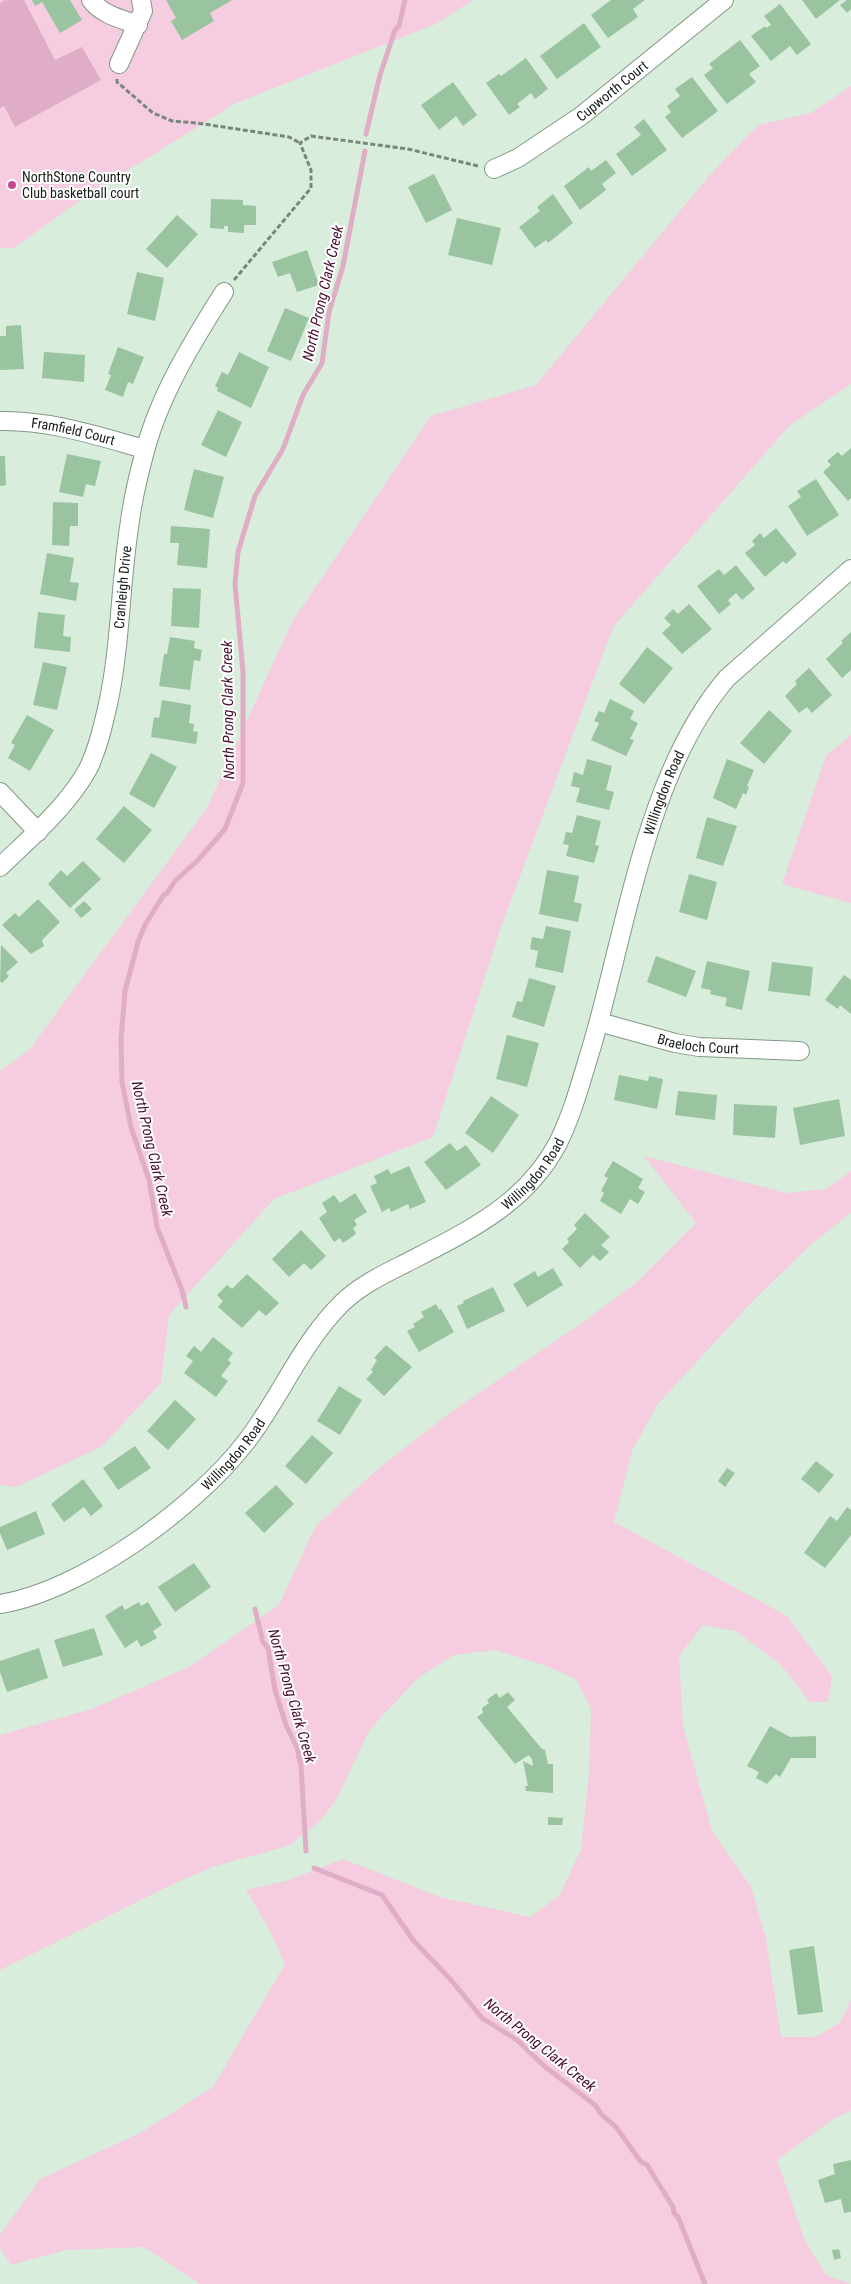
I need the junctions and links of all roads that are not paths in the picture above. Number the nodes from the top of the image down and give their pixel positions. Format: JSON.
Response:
{"nodes":[{"id":1,"x":90,"y":0,"type":"edge"},
{"id":2,"x":140,"y":0,"type":"edge"},
{"id":3,"x":724,"y":0,"type":"edge"},
{"id":4,"x":138,"y":25,"type":"junction"},
{"id":5,"x":119,"y":64,"type":"road end"},
{"id":6,"x":494,"y":170,"type":"road end"},
{"id":7,"x":224,"y":292,"type":"road end"},
{"id":8,"x":0,"y":421,"type":"edge"},
{"id":9,"x":145,"y":449,"type":"junction"},
{"id":10,"x":851,"y":569,"type":"edge"},
{"id":11,"x":0,"y":792,"type":"edge"},
{"id":12,"x":38,"y":832,"type":"junction"},
{"id":13,"x":0,"y":867,"type":"edge"},
{"id":14,"x":599,"y":1022,"type":"junction"},
{"id":15,"x":800,"y":1051,"type":"dead end"},
{"id":16,"x":0,"y":1604,"type":"edge"}],
"edges":[{"from":1,"to":4,"type":"street"},
{"from":2,"to":4,"type":"street"},
{"from":3,"to":6,"type":"street","name":"Cupworth Court"},
{"from":4,"to":5,"type":"street"},
{"from":7,"to":9,"type":"street","name":"Cranleigh Drive"},
{"from":8,"to":9,"type":"street","name":"Framfield Court"},
{"from":9,"to":12,"type":"street","name":"Cranleigh Drive"},
{"from":10,"to":14,"type":"street","name":"Willingdon Road"},
{"from":11,"to":12,"type":"street"},
{"from":12,"to":13,"type":"street","name":"Cranleigh Drive"},
{"from":14,"to":15,"type":"street","name":"Braeloch Court"},
{"from":14,"to":16,"type":"street","name":"Willingdon Road"}]}
